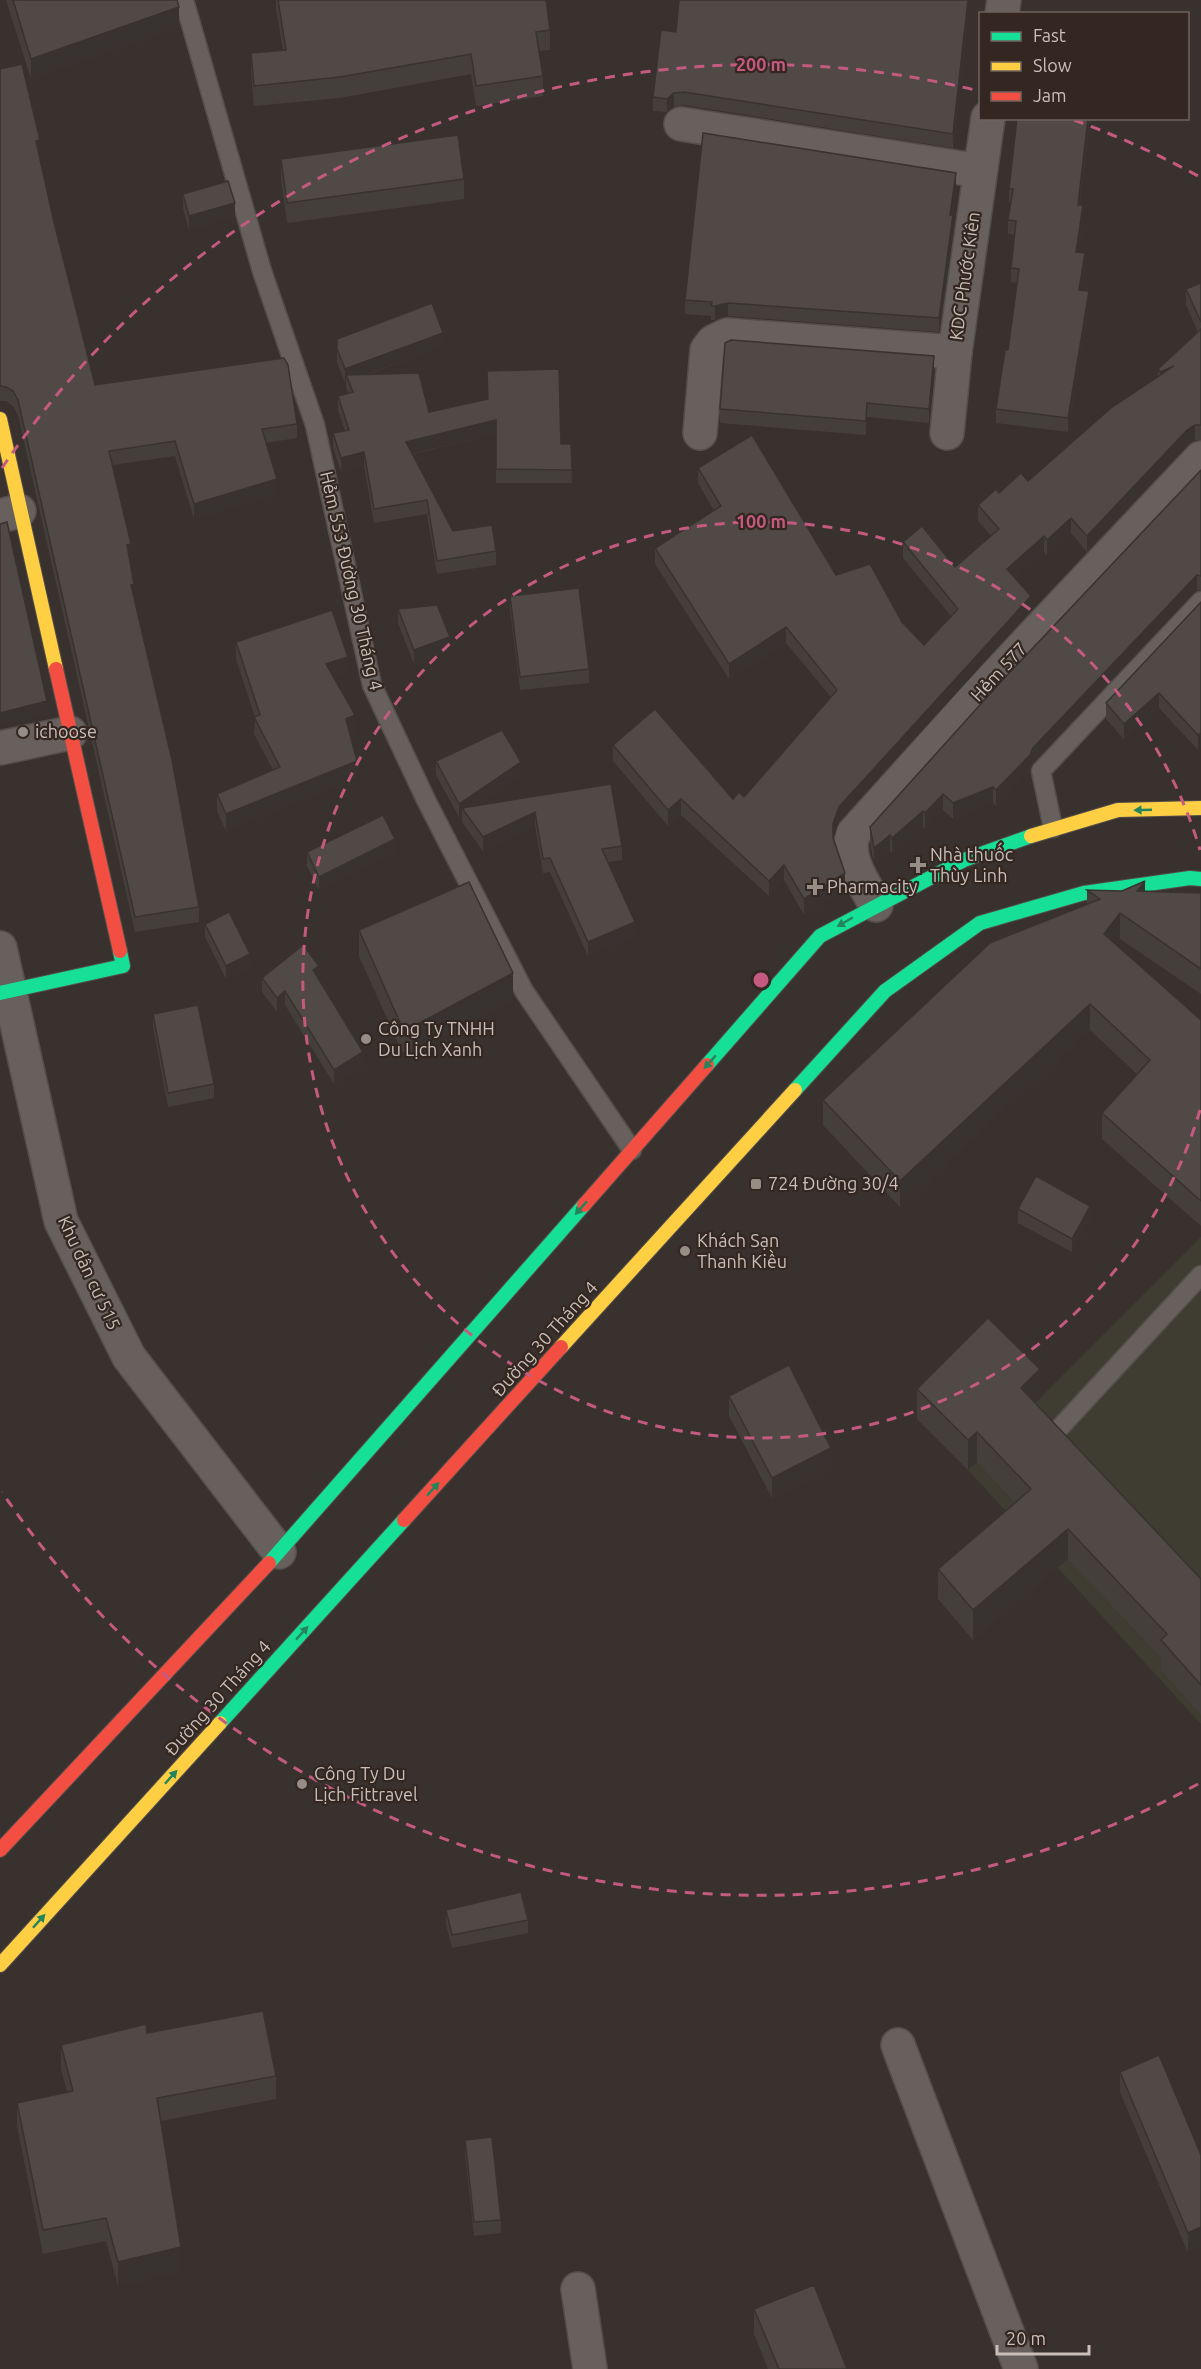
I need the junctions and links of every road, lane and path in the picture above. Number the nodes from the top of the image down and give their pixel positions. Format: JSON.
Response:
{"nodes":[{"id":1,"x":184,"y":0,"type":"edge"},
{"id":2,"x":988,"y":120,"type":"edge"},
{"id":3,"x":681,"y":124,"type":"dead end"},
{"id":4,"x":980,"y":171,"type":"junction"},
{"id":5,"x":955,"y":351,"type":"junction"},
{"id":6,"x":0,"y":419,"type":"edge"},
{"id":7,"x":700,"y":433,"type":"dead end"},
{"id":8,"x":947,"y":433,"type":"dead end"},
{"id":9,"x":1201,"y":458,"type":"edge"},
{"id":10,"x":9,"y":514,"type":"edge"},
{"id":11,"x":1201,"y":601,"type":"edge"},
{"id":12,"x":70,"y":733,"type":"junction"},
{"id":13,"x":0,"y":748,"type":"edge"},
{"id":14,"x":1201,"y":808,"type":"edge"},
{"id":15,"x":1053,"y":828,"type":"junction"},
{"id":16,"x":1201,"y":879,"type":"edge"},
{"id":17,"x":876,"y":904,"type":"junction"},
{"id":18,"x":0,"y":948,"type":"edge"},
{"id":19,"x":5,"y":993,"type":"edge"},
{"id":20,"x":633,"y":1150,"type":"junction"},
{"id":21,"x":1201,"y":1275,"type":"edge"},
{"id":22,"x":1054,"y":1434,"type":"edge"},
{"id":23,"x":279,"y":1552,"type":"junction"},
{"id":24,"x":0,"y":1850,"type":"edge"},
{"id":25,"x":0,"y":1965,"type":"edge"},
{"id":26,"x":898,"y":2045,"type":"dead end"},
{"id":27,"x":578,"y":2289,"type":"dead end"},
{"id":28,"x":590,"y":2369,"type":"edge"},
{"id":29,"x":1021,"y":2369,"type":"edge"}],
"edges":[{"from":1,"to":20,"type":"lane","name":"Hẻm 553 Đường 30 Tháng 4"},
{"from":2,"to":4,"type":"street","name":"KDC Phước Kiên"},
{"from":3,"to":4,"type":"street"},
{"from":4,"to":5,"type":"street","name":"KDC Phước Kiên"},
{"from":5,"to":7,"type":"street"},
{"from":5,"to":8,"type":"street","name":"KDC Phước Kiên"},
{"from":6,"to":10,"type":"main road"},
{"from":9,"to":17,"type":"street","name":"Hẻm 577"},
{"from":10,"to":12,"type":"main road"},
{"from":11,"to":15,"type":"lane"},
{"from":12,"to":13,"type":"street"},
{"from":12,"to":19,"type":"main road"},
{"from":14,"to":15,"type":"main road","one_way":true},
{"from":15,"to":17,"type":"main road"},
{"from":25,"to":16,"type":"main road","name":"Đường 30 Tháng 4","one_way":true},
{"from":17,"to":20,"type":"main road","one_way":true},
{"from":18,"to":19,"type":"street","name":"Khu dân cư 515"},
{"from":19,"to":23,"type":"street","name":"Khu dân cư 515"},
{"from":20,"to":23,"type":"main road","one_way":true},
{"from":21,"to":22,"type":"lane"},
{"from":23,"to":24,"type":"main road"},
{"from":26,"to":29,"type":"street"},
{"from":27,"to":28,"type":"street"}]}
